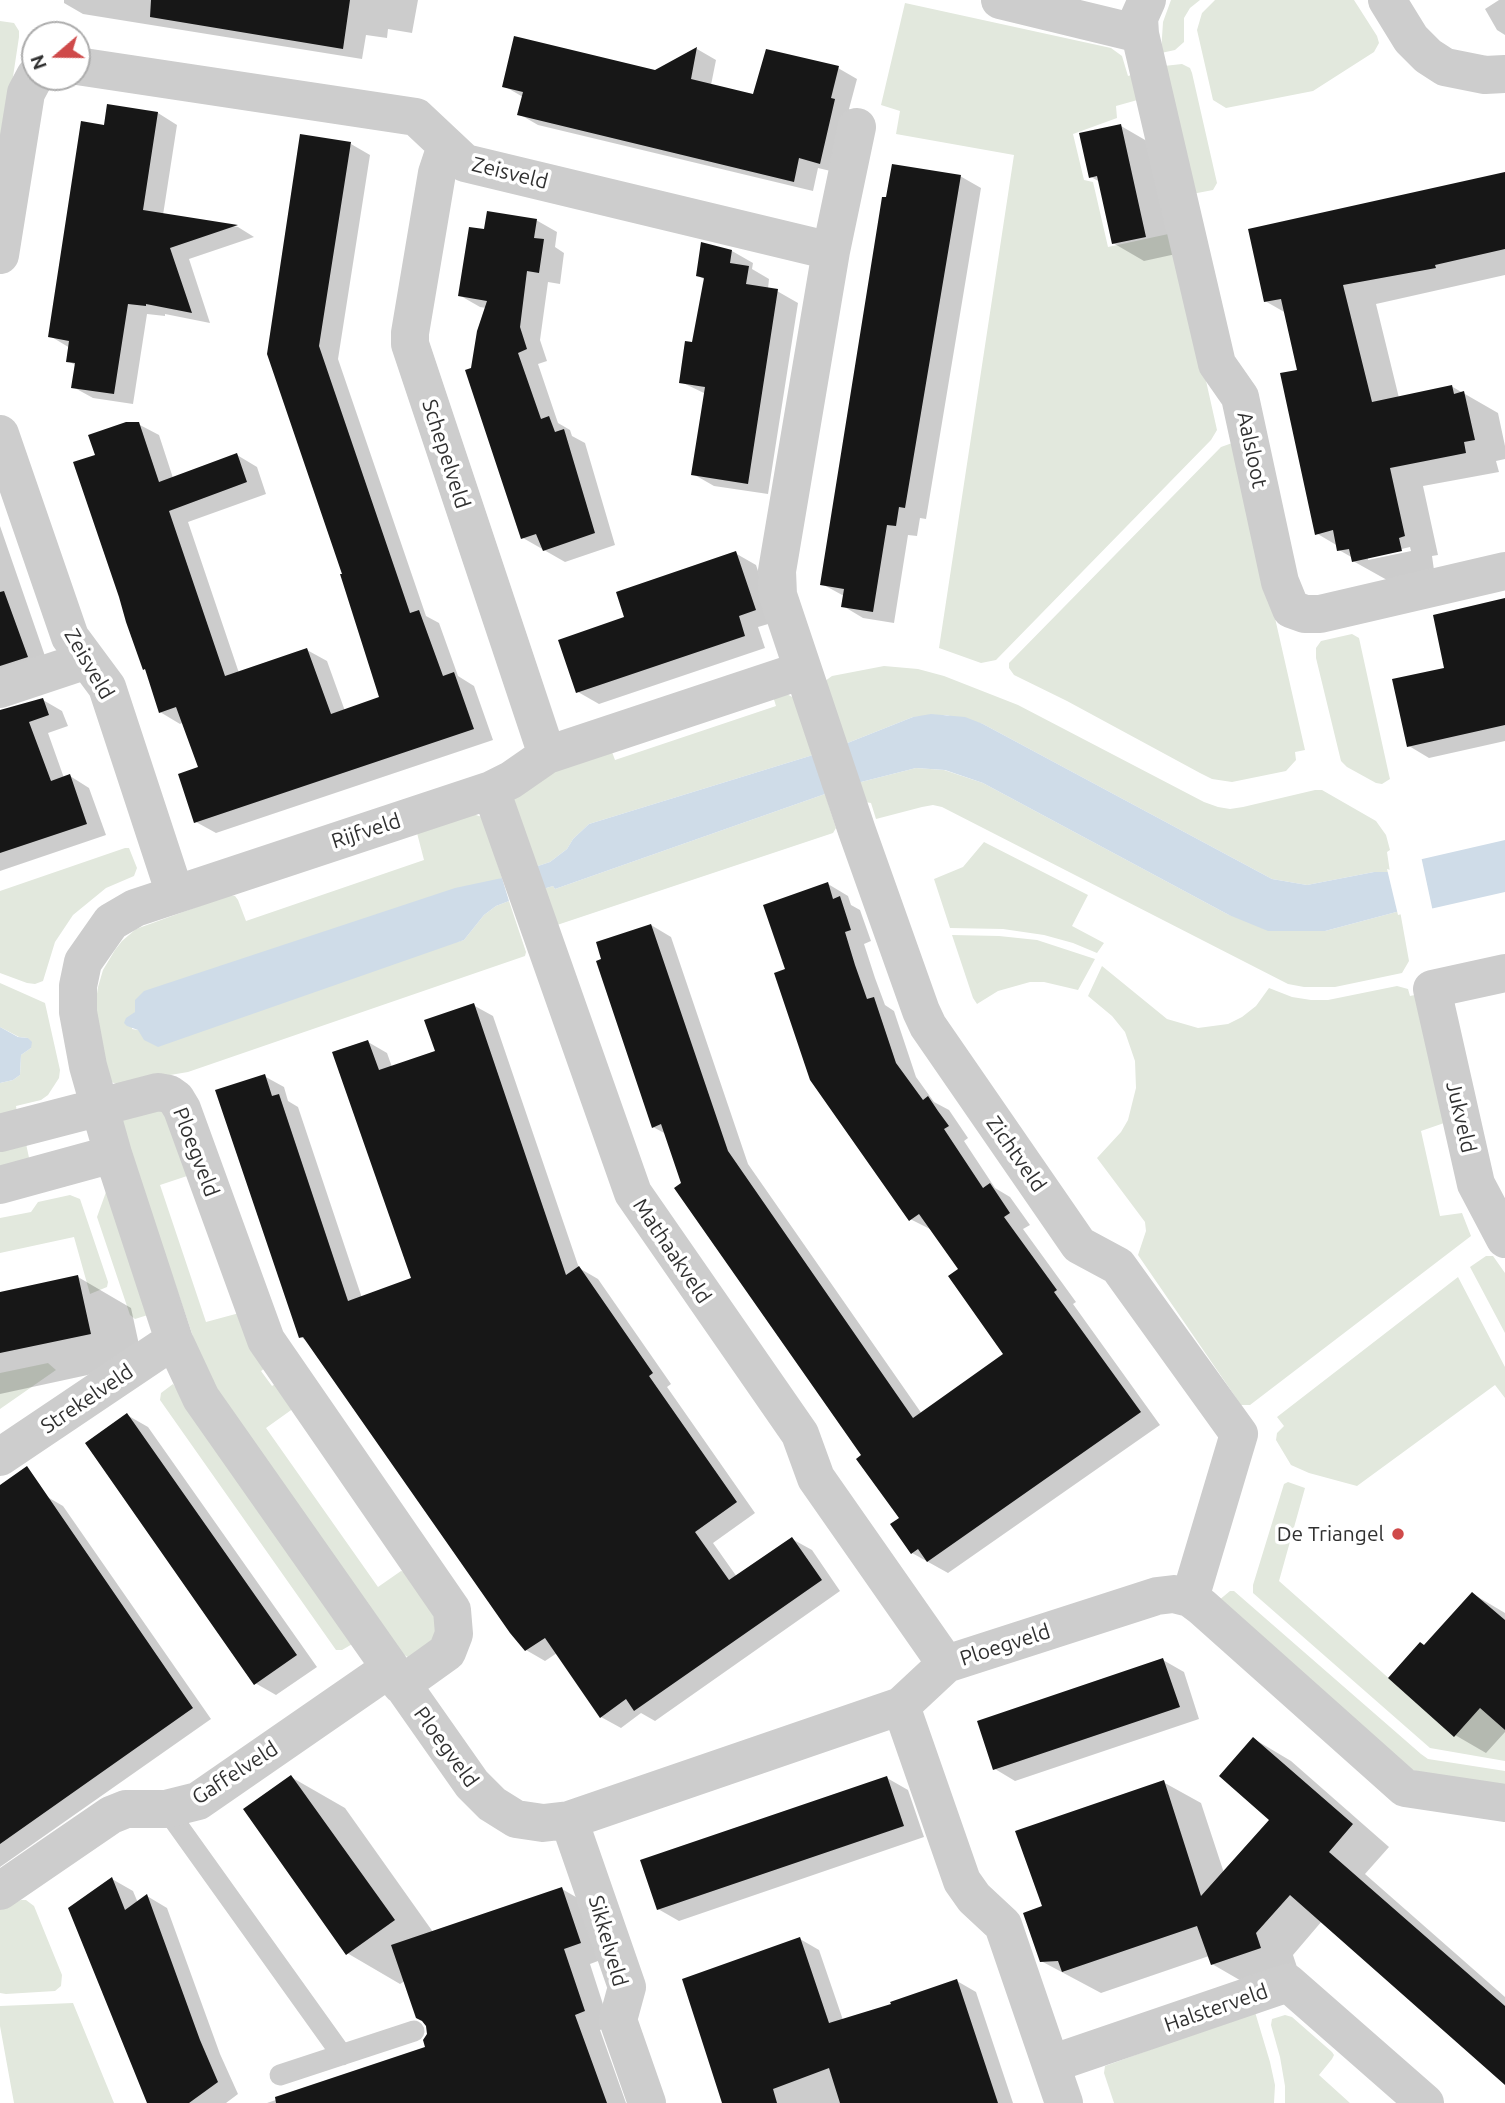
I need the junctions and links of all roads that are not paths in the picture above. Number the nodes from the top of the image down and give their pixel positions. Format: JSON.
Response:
{"nodes":[{"id":1,"x":1000,"y":0,"type":"edge"},
{"id":2,"x":1387,"y":0,"type":"edge"},
{"id":3,"x":1143,"y":17,"type":"edge"},
{"id":4,"x":91,"y":68,"type":"edge"},
{"id":5,"x":1505,"y":74,"type":"edge"},
{"id":6,"x":27,"y":91,"type":"edge"},
{"id":7,"x":857,"y":127,"type":"dead end"},
{"id":8,"x":446,"y":146,"type":"junction"},
{"id":9,"x":0,"y":249,"type":"edge"},
{"id":10,"x":831,"y":251,"type":"junction"},
{"id":11,"x":0,"y":434,"type":"edge"},
{"id":12,"x":1505,"y":571,"type":"edge"},
{"id":13,"x":87,"y":660,"type":"junction"},
{"id":14,"x":803,"y":670,"type":"junction"},
{"id":15,"x":0,"y":689,"type":"edge"},
{"id":16,"x":547,"y":755,"type":"junction"},
{"id":17,"x":491,"y":790,"type":"junction"},
{"id":18,"x":175,"y":894,"type":"junction"},
{"id":19,"x":1505,"y":972,"type":"edge"},
{"id":20,"x":99,"y":1106,"type":"junction"},
{"id":21,"x":0,"y":1133,"type":"edge"},
{"id":22,"x":114,"y":1154,"type":"junction"},
{"id":23,"x":0,"y":1185,"type":"edge"},
{"id":24,"x":1505,"y":1239,"type":"edge"},
{"id":25,"x":174,"y":1340,"type":"junction"},
{"id":26,"x":0,"y":1457,"type":"edge"},
{"id":27,"x":1190,"y":1598,"type":"junction"},
{"id":28,"x":946,"y":1664,"type":"junction"},
{"id":29,"x":395,"y":1677,"type":"junction"},
{"id":30,"x":901,"y":1706,"type":"junction"},
{"id":31,"x":1505,"y":1803,"type":"edge"},
{"id":32,"x":166,"y":1809,"type":"junction"},
{"id":33,"x":569,"y":1820,"type":"junction"},
{"id":34,"x":0,"y":1891,"type":"edge"},
{"id":35,"x":414,"y":2031,"type":"dead end"},
{"id":36,"x":342,"y":2055,"type":"junction"},
{"id":37,"x":1051,"y":2064,"type":"junction"},
{"id":38,"x":281,"y":2075,"type":"dead end"},
{"id":39,"x":647,"y":2103,"type":"edge"},
{"id":40,"x":1063,"y":2103,"type":"edge"},
{"id":41,"x":1425,"y":2103,"type":"edge"}],
"edges":[{"from":1,"to":3,"type":"street"},
{"from":2,"to":5,"type":"street"},
{"from":3,"to":12,"type":"street","name":"Aalsloot"},
{"from":4,"to":8,"type":"street","name":"Zeisveld"},
{"from":6,"to":9,"type":"street"},
{"from":7,"to":10,"type":"street"},
{"from":8,"to":10,"type":"street","name":"Zeisveld"},
{"from":8,"to":16,"type":"street","name":"Schepelveld"},
{"from":10,"to":14,"type":"street"},
{"from":11,"to":13,"type":"street","name":"Zeisveld"},
{"from":13,"to":15,"type":"street"},
{"from":13,"to":18,"type":"street","name":"Zeisveld"},
{"from":14,"to":16,"type":"street","name":"Rijfveld"},
{"from":14,"to":27,"type":"street","name":"Zichtveld"},
{"from":16,"to":17,"type":"street","name":"Rijfveld"},
{"from":17,"to":18,"type":"street","name":"Rijfveld"},
{"from":17,"to":28,"type":"street","name":"Mathaakveld"},
{"from":18,"to":20,"type":"street","name":"Rijfveld"},
{"from":19,"to":24,"type":"street","name":"Jukveld"},
{"from":20,"to":21,"type":"street"},
{"from":20,"to":22,"type":"street","name":"Ploegveld"},
{"from":20,"to":29,"type":"street","name":"Ploegveld"},
{"from":22,"to":23,"type":"street"},
{"from":22,"to":25,"type":"street","name":"Ploegveld"},
{"from":25,"to":26,"type":"street","name":"Strekelveld"},
{"from":25,"to":29,"type":"street","name":"Ploegveld"},
{"from":27,"to":28,"type":"street","name":"Ploegveld"},
{"from":27,"to":31,"type":"street"},
{"from":28,"to":30,"type":"street","name":"Ploegveld"},
{"from":29,"to":32,"type":"street","name":"Gaffelveld"},
{"from":29,"to":33,"type":"street","name":"Ploegveld"},
{"from":30,"to":33,"type":"street","name":"Ploegveld"},
{"from":30,"to":37,"type":"street"},
{"from":32,"to":34,"type":"street","name":"Gaffelveld"},
{"from":32,"to":36,"type":"lane"},
{"from":33,"to":39,"type":"street","name":"Sikkelveld"},
{"from":35,"to":36,"type":"lane"},
{"from":36,"to":38,"type":"lane"},
{"from":37,"to":40,"type":"street"},
{"from":37,"to":41,"type":"street","name":"Halsterveld"}]}
